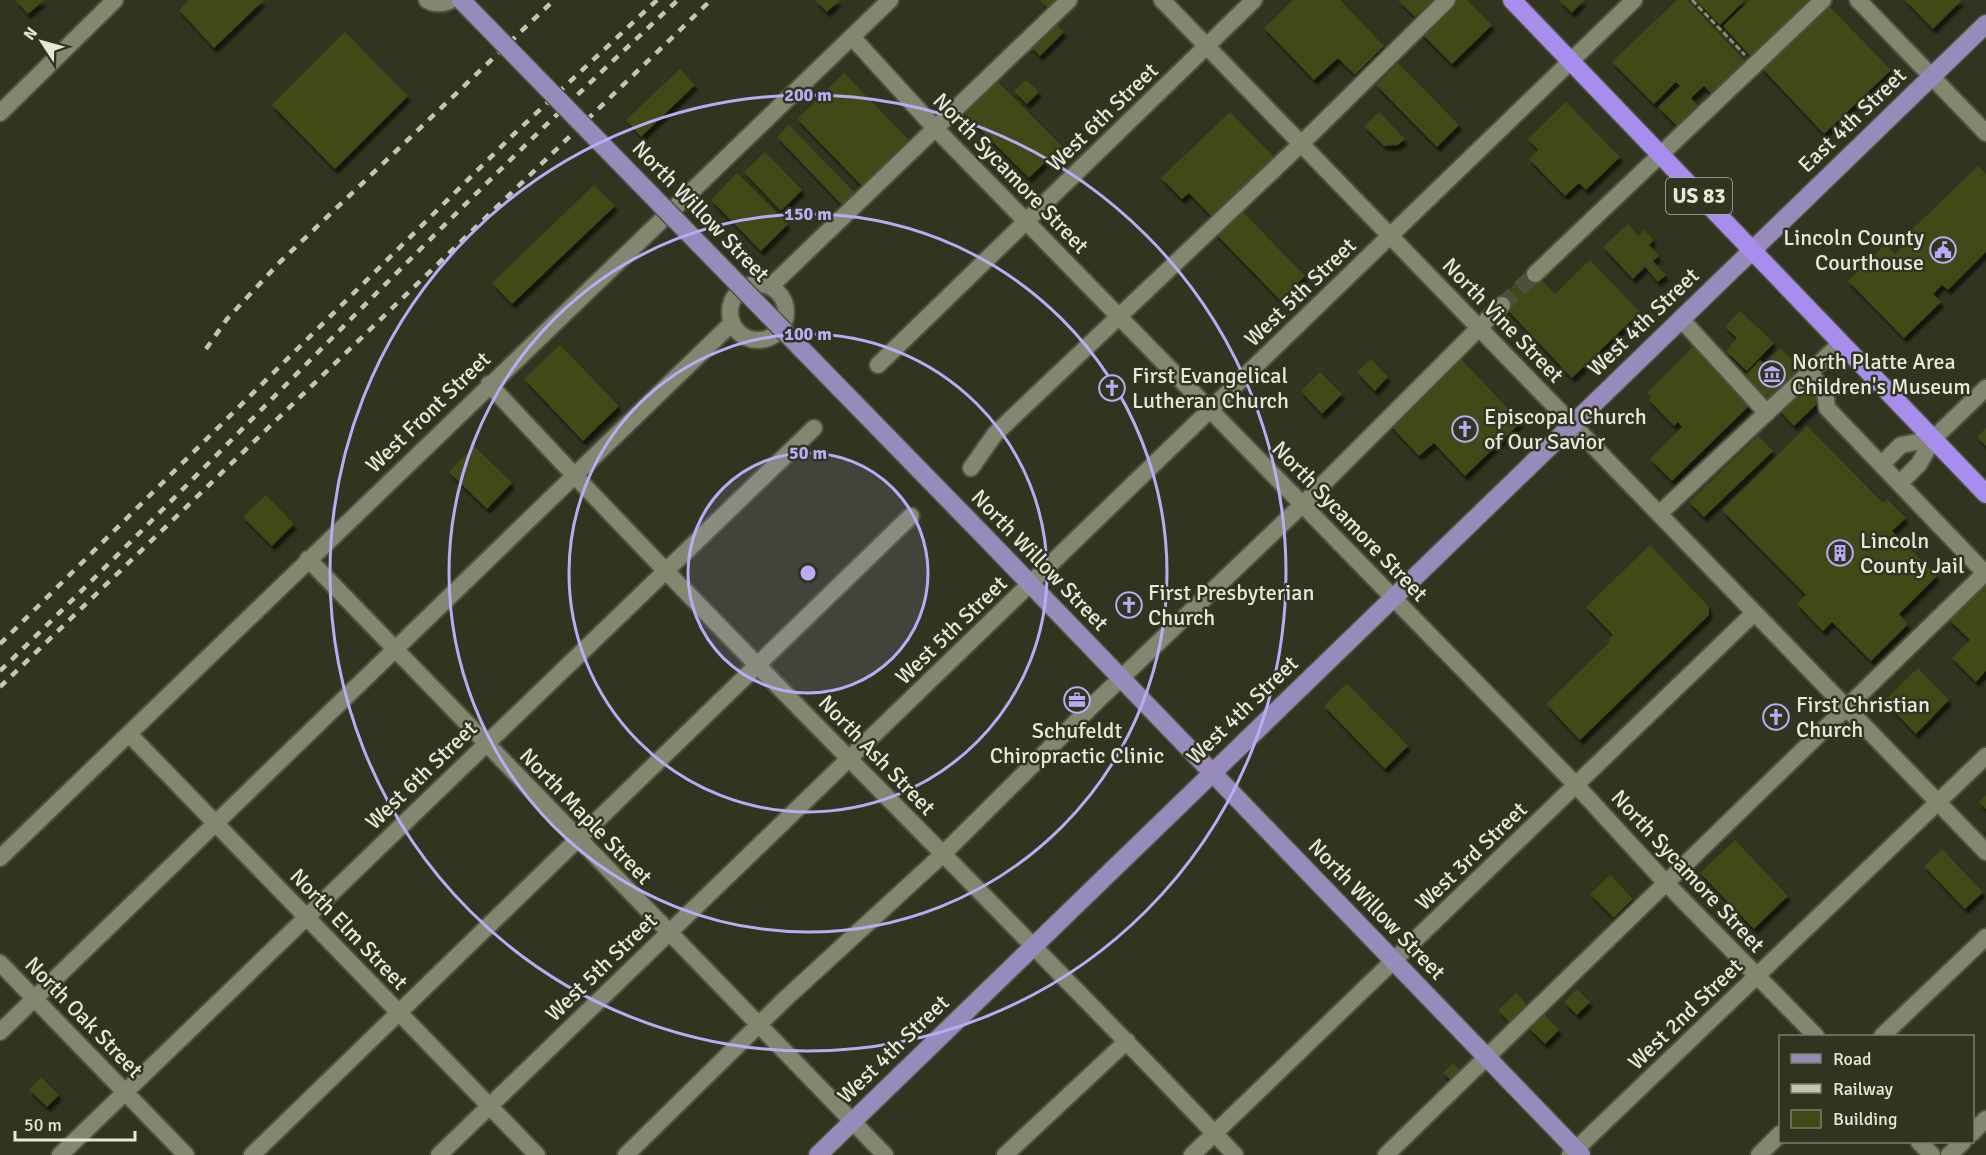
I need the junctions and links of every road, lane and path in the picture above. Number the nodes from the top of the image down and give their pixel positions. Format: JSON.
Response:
{"nodes":[{"id":1,"x":115,"y":0,"type":"edge"},
{"id":2,"x":427,"y":0,"type":"edge"},
{"id":3,"x":452,"y":0,"type":"edge"},
{"id":4,"x":461,"y":0,"type":"edge"},
{"id":5,"x":890,"y":0,"type":"edge"},
{"id":6,"x":1069,"y":0,"type":"edge"},
{"id":7,"x":1162,"y":0,"type":"edge"},
{"id":8,"x":1254,"y":0,"type":"edge"},
{"id":9,"x":1447,"y":0,"type":"edge"},
{"id":10,"x":1512,"y":0,"type":"edge"},
{"id":11,"x":1634,"y":0,"type":"edge"},
{"id":12,"x":1692,"y":0,"type":"edge"},
{"id":13,"x":1823,"y":0,"type":"edge"},
{"id":14,"x":1857,"y":0,"type":"edge"},
{"id":15,"x":1986,"y":24,"type":"edge"},
{"id":16,"x":852,"y":37,"type":"junction"},
{"id":17,"x":1206,"y":47,"type":"junction"},
{"id":18,"x":1571,"y":61,"type":"junction"},
{"id":19,"x":1755,"y":66,"type":"junction"},
{"id":20,"x":1931,"y":77,"type":"junction"},
{"id":21,"x":0,"y":113,"type":"edge"},
{"id":22,"x":935,"y":128,"type":"junction"},
{"id":23,"x":1986,"y":133,"type":"edge"},
{"id":24,"x":1301,"y":144,"type":"junction"},
{"id":25,"x":1661,"y":157,"type":"junction"},
{"id":26,"x":666,"y":216,"type":"junction"},
{"id":27,"x":1027,"y":222,"type":"junction"},
{"id":28,"x":1390,"y":236,"type":"junction"},
{"id":29,"x":1751,"y":250,"type":"junction"},
{"id":30,"x":1535,"y":274,"type":"tunnel mouth"},
{"id":31,"x":771,"y":286,"type":"junction"},
{"id":32,"x":739,"y":291,"type":"junction"},
{"id":33,"x":1502,"y":305,"type":"tunnel mouth"},
{"id":34,"x":1119,"y":315,"type":"junction"},
{"id":35,"x":1681,"y":319,"type":"junction"},
{"id":36,"x":732,"y":323,"type":"junction"},
{"id":37,"x":1478,"y":328,"type":"junction"},
{"id":38,"x":1841,"y":343,"type":"junction"},
{"id":39,"x":878,"y":365,"type":"dead end"},
{"id":40,"x":1809,"y":373,"type":"junction"},
{"id":41,"x":489,"y":384,"type":"junction"},
{"id":42,"x":1986,"y":388,"type":"edge"},
{"id":43,"x":1211,"y":409,"type":"junction"},
{"id":44,"x":1767,"y":413,"type":"junction"},
{"id":45,"x":1573,"y":424,"type":"junction"},
{"id":46,"x":814,"y":428,"type":"dead end"},
{"id":47,"x":1933,"y":439,"type":"junction"},
{"id":48,"x":1882,"y":464,"type":"junction"},
{"id":49,"x":971,"y":468,"type":"dead end"},
{"id":50,"x":574,"y":476,"type":"junction"},
{"id":51,"x":1900,"y":483,"type":"junction"},
{"id":52,"x":1986,"y":494,"type":"edge"},
{"id":53,"x":1303,"y":504,"type":"junction"},
{"id":54,"x":1659,"y":514,"type":"junction"},
{"id":55,"x":911,"y":516,"type":"dead end"},
{"id":56,"x":308,"y":559,"type":"junction"},
{"id":57,"x":666,"y":570,"type":"junction"},
{"id":58,"x":1985,"y":573,"type":"edge"},
{"id":59,"x":1030,"y":584,"type":"junction"},
{"id":60,"x":1393,"y":597,"type":"junction"},
{"id":61,"x":1754,"y":613,"type":"junction"},
{"id":62,"x":394,"y":651,"type":"junction"},
{"id":63,"x":758,"y":666,"type":"junction"},
{"id":64,"x":1121,"y":678,"type":"junction"},
{"id":65,"x":1846,"y":709,"type":"junction"},
{"id":66,"x":129,"y":734,"type":"junction"},
{"id":67,"x":485,"y":744,"type":"junction"},
{"id":68,"x":1986,"y":756,"type":"edge"},
{"id":69,"x":849,"y":760,"type":"junction"},
{"id":70,"x":1212,"y":773,"type":"junction"},
{"id":71,"x":1576,"y":785,"type":"junction"},
{"id":72,"x":1937,"y":803,"type":"junction"},
{"id":73,"x":216,"y":823,"type":"junction"},
{"id":74,"x":578,"y":840,"type":"junction"},
{"id":75,"x":1986,"y":852,"type":"edge"},
{"id":76,"x":942,"y":855,"type":"junction"},
{"id":77,"x":0,"y":858,"type":"edge"},
{"id":78,"x":1665,"y":882,"type":"junction"},
{"id":79,"x":307,"y":917,"type":"junction"},
{"id":80,"x":669,"y":933,"type":"junction"},
{"id":81,"x":1986,"y":937,"type":"edge"},
{"id":82,"x":1033,"y":947,"type":"junction"},
{"id":83,"x":1394,"y":961,"type":"junction"},
{"id":84,"x":0,"y":963,"type":"edge"},
{"id":85,"x":1756,"y":977,"type":"junction"},
{"id":86,"x":34,"y":999,"type":"junction"},
{"id":87,"x":398,"y":1013,"type":"junction"},
{"id":88,"x":759,"y":1026,"type":"junction"},
{"id":89,"x":0,"y":1032,"type":"edge"},
{"id":90,"x":1815,"y":1035,"type":"edge"},
{"id":91,"x":1883,"y":1035,"type":"edge"},
{"id":92,"x":1127,"y":1041,"type":"junction"},
{"id":93,"x":1487,"y":1057,"type":"junction"},
{"id":94,"x":125,"y":1092,"type":"junction"},
{"id":95,"x":490,"y":1106,"type":"junction"},
{"id":96,"x":1986,"y":1119,"type":"edge"},
{"id":97,"x":852,"y":1123,"type":"junction"},
{"id":98,"x":1974,"y":1130,"type":"edge"},
{"id":99,"x":1214,"y":1133,"type":"junction"},
{"id":100,"x":1779,"y":1135,"type":"edge"},
{"id":101,"x":1920,"y":1143,"type":"edge"},
{"id":102,"x":1962,"y":1143,"type":"edge"},
{"id":103,"x":1576,"y":1153,"type":"edge"},
{"id":104,"x":60,"y":1155,"type":"edge"},
{"id":105,"x":186,"y":1155,"type":"edge"},
{"id":106,"x":252,"y":1155,"type":"edge"},
{"id":107,"x":439,"y":1155,"type":"edge"},
{"id":108,"x":537,"y":1155,"type":"edge"},
{"id":109,"x":626,"y":1155,"type":"edge"},
{"id":110,"x":818,"y":1155,"type":"edge"},
{"id":111,"x":885,"y":1155,"type":"edge"},
{"id":112,"x":1005,"y":1155,"type":"edge"},
{"id":113,"x":1192,"y":1155,"type":"edge"},
{"id":114,"x":1234,"y":1155,"type":"edge"},
{"id":115,"x":1386,"y":1155,"type":"edge"},
{"id":116,"x":1759,"y":1155,"type":"edge"},
{"id":117,"x":1932,"y":1155,"type":"edge"},
{"id":118,"x":1949,"y":1155,"type":"edge"}],
"edges":[{"from":1,"to":21,"type":"street"},
{"from":2,"to":3,"type":"street"},
{"from":4,"to":59,"type":"main road","name":"North Willow Street","bridge":true},
{"from":5,"to":16,"type":"street","name":"West Front Street"},
{"from":6,"to":22,"type":"street"},
{"from":7,"to":17,"type":"street","name":"North Vine Street"},
{"from":8,"to":17,"type":"street","name":"West 6th Street"},
{"from":9,"to":24,"type":"street"},
{"from":10,"to":18,"type":"highway","number":"US 83"},
{"from":11,"to":18,"type":"street","name":"West 5th Street"},
{"from":12,"to":19,"type":"path"},
{"from":13,"to":19,"type":"street"},
{"from":14,"to":20,"type":"street"},
{"from":15,"to":20,"type":"main road","name":"East 4th Street"},
{"from":16,"to":22,"type":"street","name":"North Sycamore Street"},
{"from":16,"to":26,"type":"street","name":"West Front Street"},
{"from":17,"to":24,"type":"street","name":"North Vine Street"},
{"from":17,"to":27,"type":"street","name":"West 6th Street"},
{"from":18,"to":25,"type":"highway","number":"US 83"},
{"from":18,"to":28,"type":"street","name":"West 5th Street"},
{"from":19,"to":25,"type":"street"},
{"from":20,"to":23,"type":"street"},
{"from":20,"to":29,"type":"main road","name":"East 4th Street"},
{"from":22,"to":27,"type":"street","name":"North Sycamore Street"},
{"from":22,"to":31,"type":"street"},
{"from":24,"to":28,"type":"street","name":"North Vine Street"},
{"from":24,"to":34,"type":"street"},
{"from":25,"to":29,"type":"highway","number":"US 83"},
{"from":25,"to":30,"type":"street"},
{"from":26,"to":32,"type":"street","name":"North Willow Street"},
{"from":26,"to":41,"type":"street","name":"West Front Street"},
{"from":27,"to":34,"type":"street","name":"North Sycamore Street"},
{"from":27,"to":39,"type":"street","name":"West 6th Street"},
{"from":28,"to":37,"type":"street","name":"North Vine Street"},
{"from":28,"to":43,"type":"street","name":"West 5th Street"},
{"from":29,"to":35,"type":"main road","name":"West 4th Street"},
{"from":29,"to":38,"type":"highway","number":"US 83"},
{"from":31,"to":32,"type":"street"},
{"from":31,"to":36,"type":"street"},
{"from":32,"to":36,"type":"street"},
{"from":33,"to":37,"type":"street"},
{"from":34,"to":43,"type":"street","name":"North Sycamore Street"},
{"from":34,"to":49,"type":"street"},
{"from":35,"to":44,"type":"street"},
{"from":35,"to":45,"type":"main road","name":"West 4th Street"},
{"from":36,"to":50,"type":"street"},
{"from":37,"to":45,"type":"street","name":"North Vine Street"},
{"from":37,"to":53,"type":"street"},
{"from":38,"to":40,"type":"street"},
{"from":38,"to":47,"type":"highway","number":"US 83"},
{"from":40,"to":44,"type":"street"},
{"from":40,"to":48,"type":"street"},
{"from":41,"to":50,"type":"street","name":"North Ash Street"},
{"from":41,"to":56,"type":"street","name":"West Front Street"},
{"from":42,"to":47,"type":"street"},
{"from":43,"to":53,"type":"street","name":"North Sycamore Street"},
{"from":43,"to":59,"type":"street","name":"West 5th Street"},
{"from":44,"to":54,"type":"street"},
{"from":45,"to":54,"type":"street","name":"North Vine Street"},
{"from":45,"to":60,"type":"main road","name":"West 4th Street"},
{"from":46,"to":57,"type":"street","name":"West 6th Street"},
{"from":47,"to":48,"type":"street"},
{"from":47,"to":51,"type":"street"},
{"from":47,"to":52,"type":"highway","number":"US 83"},
{"from":48,"to":51,"type":"street"},
{"from":50,"to":57,"type":"street","name":"North Ash Street"},
{"from":50,"to":62,"type":"street"},
{"from":51,"to":58,"type":"street"},
{"from":53,"to":60,"type":"street","name":"North Sycamore Street"},
{"from":53,"to":64,"type":"street"},
{"from":54,"to":61,"type":"street","name":"North Vine Street"},
{"from":55,"to":63,"type":"street"},
{"from":56,"to":62,"type":"street","name":"North Maple Street"},
{"from":56,"to":66,"type":"street","name":"West Front Street"},
{"from":57,"to":63,"type":"street","name":"North Ash Street"},
{"from":57,"to":67,"type":"street","name":"West 6th Street"},
{"from":58,"to":65,"type":"street"},
{"from":59,"to":64,"type":"main road","name":"North Willow Street"},
{"from":59,"to":69,"type":"street","name":"West 5th Street"},
{"from":60,"to":70,"type":"main road","name":"West 4th Street"},
{"from":60,"to":71,"type":"street","name":"North Sycamore Street"},
{"from":61,"to":65,"type":"street","name":"North Vine Street"},
{"from":61,"to":71,"type":"street","name":"West 3rd Street"},
{"from":62,"to":67,"type":"street","name":"North Maple Street"},
{"from":62,"to":73,"type":"street"},
{"from":63,"to":69,"type":"street","name":"North Ash Street"},
{"from":63,"to":74,"type":"street"},
{"from":64,"to":70,"type":"main road","name":"North Willow Street"},
{"from":64,"to":76,"type":"street"},
{"from":65,"to":72,"type":"street","name":"North Vine Street"},
{"from":65,"to":78,"type":"street"},
{"from":66,"to":73,"type":"street","name":"North Elm Street"},
{"from":66,"to":77,"type":"street","name":"West Front Street"},
{"from":67,"to":74,"type":"street","name":"North Maple Street"},
{"from":67,"to":79,"type":"street","name":"West 6th Street"},
{"from":68,"to":72,"type":"street","name":"West 2nd Street"},
{"from":69,"to":76,"type":"street","name":"North Ash Street"},
{"from":69,"to":80,"type":"street","name":"West 5th Street"},
{"from":70,"to":82,"type":"main road","name":"West 4th Street"},
{"from":70,"to":83,"type":"main road","name":"North Willow Street"},
{"from":71,"to":78,"type":"street","name":"North Sycamore Street"},
{"from":71,"to":83,"type":"street","name":"West 3rd Street"},
{"from":72,"to":75,"type":"street","name":"North Vine Street"},
{"from":72,"to":85,"type":"street","name":"West 2nd Street"},
{"from":73,"to":79,"type":"street","name":"North Elm Street"},
{"from":73,"to":86,"type":"street"},
{"from":74,"to":80,"type":"street","name":"North Maple Street"},
{"from":74,"to":87,"type":"street"},
{"from":76,"to":82,"type":"street","name":"North Ash Street"},
{"from":76,"to":88,"type":"street"},
{"from":78,"to":85,"type":"street","name":"North Sycamore Street"},
{"from":78,"to":93,"type":"street"},
{"from":79,"to":87,"type":"street","name":"North Elm Street"},
{"from":79,"to":94,"type":"street","name":"West 6th Street"},
{"from":80,"to":88,"type":"street","name":"North Maple Street"},
{"from":80,"to":95,"type":"street","name":"West 5th Street"},
{"from":81,"to":91,"type":"street"},
{"from":82,"to":92,"type":"street","name":"North Ash Street"},
{"from":82,"to":97,"type":"main road","name":"West 4th Street"},
{"from":83,"to":93,"type":"main road","name":"North Willow Street"},
{"from":83,"to":99,"type":"street","name":"West 3rd Street"},
{"from":84,"to":86,"type":"street","name":"North Oak Street"},
{"from":85,"to":90,"type":"street","name":"North Sycamore Street"},
{"from":85,"to":103,"type":"street","name":"West 2nd Street"},
{"from":86,"to":89,"type":"street"},
{"from":86,"to":94,"type":"street","name":"North Oak Street"},
{"from":87,"to":95,"type":"street","name":"North Elm Street"},
{"from":87,"to":106,"type":"street"},
{"from":88,"to":97,"type":"street","name":"North Maple Street"},
{"from":88,"to":109,"type":"street"},
{"from":92,"to":99,"type":"street","name":"North Ash Street"},
{"from":92,"to":112,"type":"street"},
{"from":93,"to":103,"type":"main road","name":"North Willow Street"},
{"from":93,"to":115,"type":"street"},
{"from":94,"to":104,"type":"street","name":"West 6th Street"},
{"from":94,"to":105,"type":"street","name":"North Oak Street"},
{"from":95,"to":107,"type":"street","name":"West 5th Street"},
{"from":95,"to":108,"type":"street","name":"North Elm Street"},
{"from":96,"to":98,"type":"street"},
{"from":97,"to":110,"type":"main road","name":"West 4th Street"},
{"from":97,"to":111,"type":"street","name":"North Maple Street"},
{"from":99,"to":113,"type":"street","name":"West 3rd Street"},
{"from":99,"to":114,"type":"street","name":"North Ash Street"},
{"from":100,"to":116,"type":"street"},
{"from":101,"to":117,"type":"street"},
{"from":102,"to":118,"type":"street"}]}
